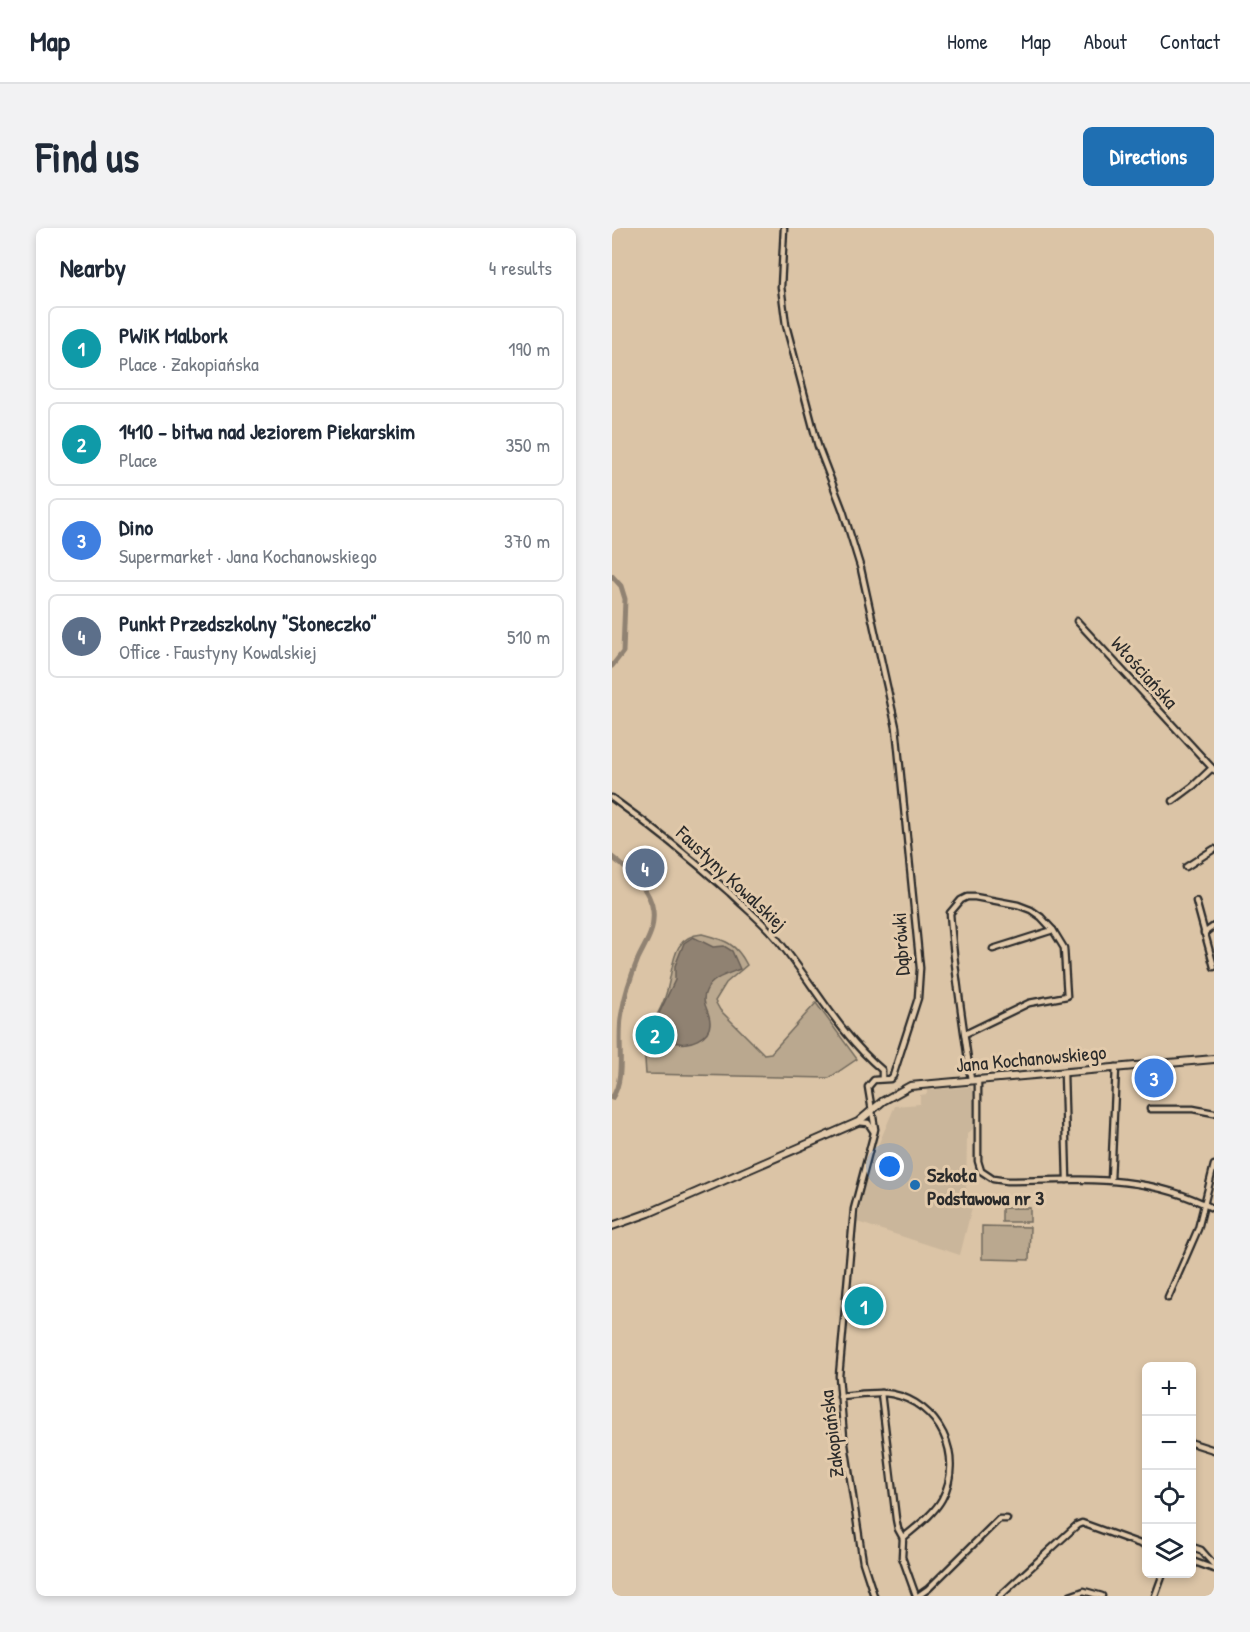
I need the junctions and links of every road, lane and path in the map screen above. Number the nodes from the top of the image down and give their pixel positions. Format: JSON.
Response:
{"nodes":[{"id":1,"x":784,"y":228,"type":"edge"},
{"id":2,"x":1077,"y":621,"type":"dead end"},
{"id":3,"x":1213,"y":769,"type":"edge"},
{"id":4,"x":612,"y":798,"type":"edge"},
{"id":5,"x":1173,"y":801,"type":"dead end"},
{"id":6,"x":1214,"y":849,"type":"edge"},
{"id":7,"x":1186,"y":867,"type":"dead end"},
{"id":8,"x":1196,"y":901,"type":"dead end"},
{"id":9,"x":1214,"y":926,"type":"edge"},
{"id":10,"x":1053,"y":930,"type":"junction"},
{"id":11,"x":1204,"y":933,"type":"junction"},
{"id":12,"x":993,"y":949,"type":"dead end"},
{"id":13,"x":1214,"y":967,"type":"edge"},
{"id":14,"x":965,"y":1034,"type":"junction"},
{"id":15,"x":1214,"y":1059,"type":"edge"},
{"id":16,"x":1116,"y":1067,"type":"junction"},
{"id":17,"x":1064,"y":1072,"type":"junction"},
{"id":18,"x":882,"y":1078,"type":"junction"},
{"id":19,"x":974,"y":1079,"type":"junction"},
{"id":20,"x":868,"y":1094,"type":"junction"},
{"id":21,"x":882,"y":1101,"type":"junction"},
{"id":22,"x":1150,"y":1109,"type":"dead end"},
{"id":23,"x":872,"y":1112,"type":"junction"},
{"id":24,"x":1214,"y":1113,"type":"edge"},
{"id":25,"x":858,"y":1122,"type":"junction"},
{"id":26,"x":874,"y":1132,"type":"junction"},
{"id":27,"x":1214,"y":1165,"type":"edge"},
{"id":28,"x":1067,"y":1180,"type":"junction"},
{"id":29,"x":1112,"y":1180,"type":"junction"},
{"id":30,"x":1204,"y":1204,"type":"junction"},
{"id":31,"x":1214,"y":1209,"type":"edge"},
{"id":32,"x":612,"y":1226,"type":"edge"},
{"id":33,"x":1168,"y":1298,"type":"dead end"},
{"id":34,"x":881,"y":1393,"type":"junction"},
{"id":35,"x":840,"y":1396,"type":"junction"},
{"id":36,"x":1196,"y":1445,"type":"edge"},
{"id":37,"x":1214,"y":1450,"type":"edge"},
{"id":38,"x":1006,"y":1519,"type":"dead end"},
{"id":39,"x":903,"y":1538,"type":"junction"},
{"id":40,"x":1142,"y":1545,"type":"edge"},
{"id":41,"x":1196,"y":1548,"type":"edge"},
{"id":42,"x":1196,"y":1562,"type":"edge"},
{"id":43,"x":1214,"y":1567,"type":"edge"},
{"id":44,"x":1162,"y":1578,"type":"edge"},
{"id":45,"x":874,"y":1596,"type":"edge"},
{"id":46,"x":917,"y":1596,"type":"edge"},
{"id":47,"x":1000,"y":1596,"type":"edge"},
{"id":48,"x":1070,"y":1596,"type":"edge"},
{"id":49,"x":1102,"y":1596,"type":"edge"},
{"id":50,"x":1155,"y":1596,"type":"edge"}],
"edges":[{"from":1,"to":18,"type":"street","name":"Dąbrówki"},
{"from":2,"to":3,"type":"street","name":"Włościańska"},
{"from":3,"to":5,"type":"street"},
{"from":4,"to":18,"type":"street","name":"Faustyny Kowalskiej"},
{"from":6,"to":7,"type":"street"},
{"from":8,"to":11,"type":"street"},
{"from":9,"to":11,"type":"street"},
{"from":10,"to":12,"type":"street"},
{"from":10,"to":14,"type":"street"},
{"from":10,"to":14,"type":"street"},
{"from":11,"to":13,"type":"street"},
{"from":14,"to":19,"type":"street"},
{"from":15,"to":16,"type":"street","name":"Jana Kochanowskiego"},
{"from":16,"to":17,"type":"street","name":"Jana Kochanowskiego"},
{"from":16,"to":29,"type":"street"},
{"from":17,"to":19,"type":"street","name":"Jana Kochanowskiego"},
{"from":17,"to":28,"type":"street"},
{"from":18,"to":20,"type":"street"},
{"from":19,"to":21,"type":"street","name":"Jana Kochanowskiego"},
{"from":19,"to":28,"type":"street"},
{"from":20,"to":21,"type":"street"},
{"from":20,"to":23,"type":"street"},
{"from":21,"to":23,"type":"street"},
{"from":22,"to":24,"type":"street"},
{"from":23,"to":25,"type":"street"},
{"from":23,"to":26,"type":"street"},
{"from":25,"to":26,"type":"street"},
{"from":25,"to":32,"type":"street"},
{"from":26,"to":35,"type":"street","name":"Zakopiańska"},
{"from":27,"to":30,"type":"street"},
{"from":28,"to":29,"type":"street"},
{"from":29,"to":30,"type":"street"},
{"from":30,"to":31,"type":"street"},
{"from":30,"to":33,"type":"street"},
{"from":34,"to":35,"type":"street"},
{"from":34,"to":39,"type":"street"},
{"from":34,"to":39,"type":"street"},
{"from":35,"to":45,"type":"street","name":"Zakopiańska"},
{"from":36,"to":37,"type":"street"},
{"from":38,"to":46,"type":"street"},
{"from":39,"to":46,"type":"street"},
{"from":40,"to":47,"type":"street"},
{"from":41,"to":43,"type":"street"},
{"from":42,"to":43,"type":"street"},
{"from":44,"to":50,"type":"street"},
{"from":48,"to":49,"type":"street"}]}
